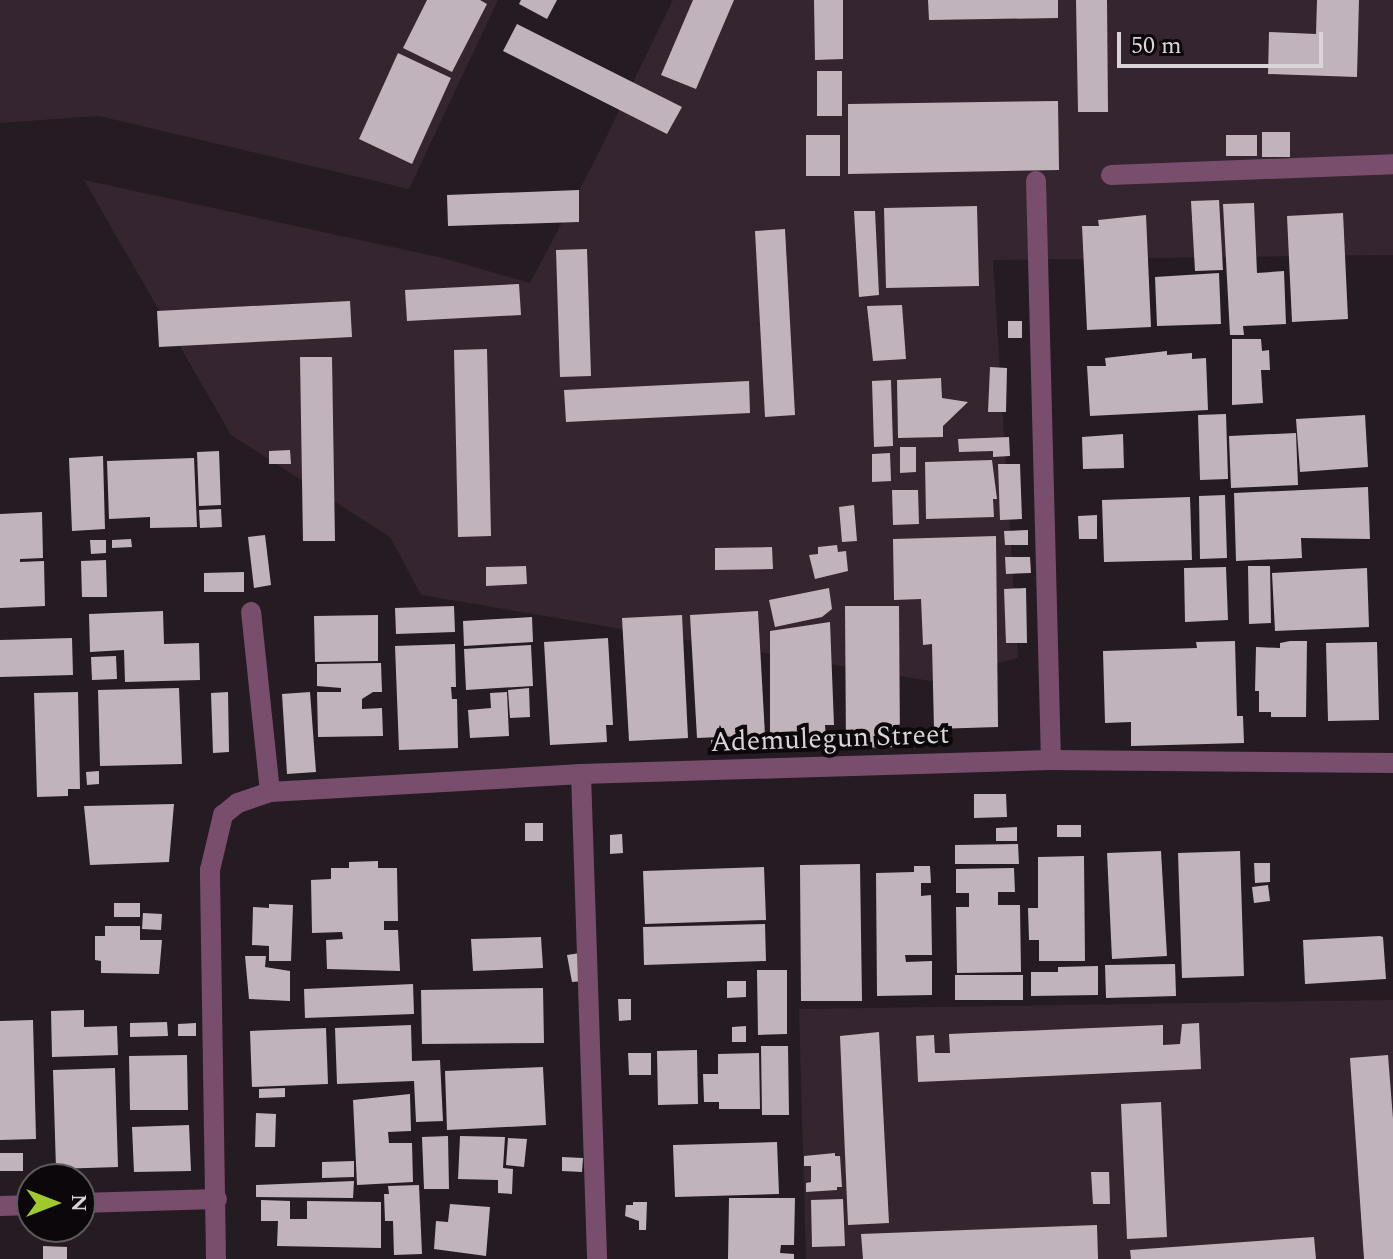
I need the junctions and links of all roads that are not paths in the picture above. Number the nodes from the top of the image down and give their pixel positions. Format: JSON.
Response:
{"nodes":[{"id":1,"x":1393,"y":164,"type":"edge"},
{"id":2,"x":1111,"y":175,"type":"dead end"},
{"id":3,"x":1036,"y":181,"type":"dead end"},
{"id":4,"x":251,"y":612,"type":"dead end"},
{"id":5,"x":1051,"y":760,"type":"junction"},
{"id":6,"x":1393,"y":763,"type":"edge"},
{"id":7,"x":581,"y":774,"type":"junction"},
{"id":8,"x":270,"y":792,"type":"junction"},
{"id":9,"x":217,"y":1199,"type":"junction"},
{"id":10,"x":96,"y":1203,"type":"edge"},
{"id":11,"x":216,"y":1259,"type":"edge"},
{"id":12,"x":597,"y":1259,"type":"edge"}],
"edges":[{"from":1,"to":2,"type":"street"},
{"from":3,"to":5,"type":"street"},
{"from":4,"to":8,"type":"street"},
{"from":5,"to":6,"type":"street","name":"Ademulegun Street"},
{"from":5,"to":7,"type":"street","name":"Ademulegun Street"},
{"from":7,"to":8,"type":"street","name":"Ademulegun Street"},
{"from":7,"to":12,"type":"street"},
{"from":8,"to":9,"type":"street","name":"Ademulegun Street"},
{"from":9,"to":10,"type":"street"},
{"from":9,"to":11,"type":"street"}]}
